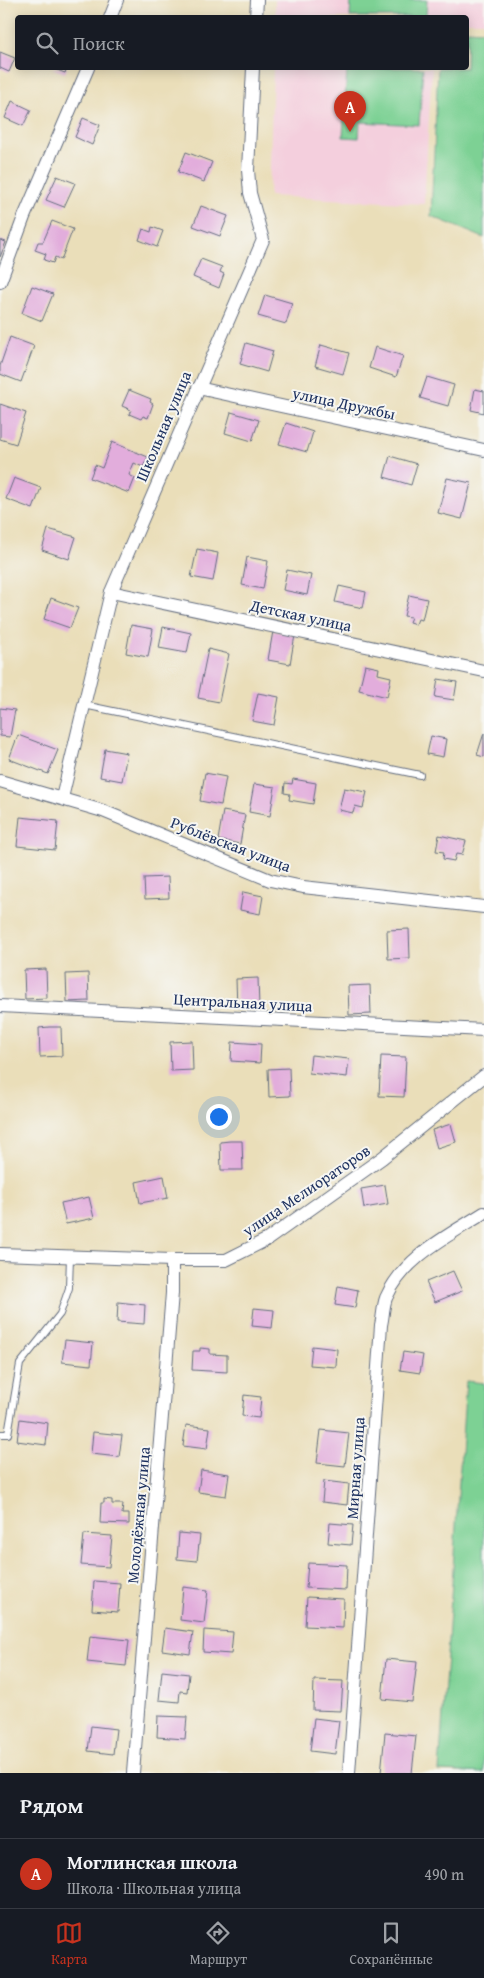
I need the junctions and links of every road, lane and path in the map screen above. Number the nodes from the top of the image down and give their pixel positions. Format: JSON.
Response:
{"nodes":[{"id":1,"x":118,"y":0,"type":"edge"},
{"id":2,"x":257,"y":0,"type":"edge"},
{"id":3,"x":111,"y":15,"type":"edge"},
{"id":4,"x":256,"y":15,"type":"edge"},
{"id":5,"x":87,"y":70,"type":"edge"},
{"id":6,"x":253,"y":70,"type":"edge"},
{"id":7,"x":0,"y":282,"type":"edge"},
{"id":8,"x":198,"y":388,"type":"junction"},
{"id":9,"x":484,"y":450,"type":"edge"},
{"id":10,"x":110,"y":592,"type":"junction"},
{"id":11,"x":484,"y":671,"type":"edge"},
{"id":12,"x":84,"y":706,"type":"junction"},
{"id":13,"x":420,"y":775,"type":"dead end"},
{"id":14,"x":0,"y":781,"type":"edge"},
{"id":15,"x":62,"y":798,"type":"junction"},
{"id":16,"x":484,"y":906,"type":"edge"},
{"id":17,"x":0,"y":1006,"type":"edge"},
{"id":18,"x":484,"y":1030,"type":"edge"},
{"id":19,"x":484,"y":1076,"type":"edge"},
{"id":20,"x":484,"y":1213,"type":"edge"},
{"id":21,"x":0,"y":1254,"type":"edge"},
{"id":22,"x":70,"y":1256,"type":"junction"},
{"id":23,"x":172,"y":1260,"type":"junction"},
{"id":24,"x":0,"y":1434,"type":"edge"},
{"id":25,"x":133,"y":1773,"type":"edge"},
{"id":26,"x":349,"y":1773,"type":"edge"}],
"edges":[{"from":1,"to":3,"type":"street"},
{"from":2,"to":4,"type":"street"},
{"from":5,"to":7,"type":"street"},
{"from":6,"to":8,"type":"street","name":"Школьная улица"},
{"from":8,"to":9,"type":"street","name":"улица Дружбы"},
{"from":8,"to":10,"type":"street","name":"Школьная улица"},
{"from":10,"to":11,"type":"street","name":"Детская улица"},
{"from":10,"to":12,"type":"street","name":"Школьная улица"},
{"from":12,"to":13,"type":"lane"},
{"from":12,"to":15,"type":"street","name":"Школьная улица"},
{"from":14,"to":15,"type":"street","name":"Рублёвская улица"},
{"from":15,"to":16,"type":"street","name":"Рублёвская улица"},
{"from":17,"to":18,"type":"street","name":"Центральная улица"},
{"from":19,"to":23,"type":"street","name":"улица Мелиораторов"},
{"from":20,"to":26,"type":"street","name":"Мирная улица"},
{"from":21,"to":22,"type":"street","name":"улица Мелиораторов"},
{"from":22,"to":23,"type":"street","name":"улица Мелиораторов"},
{"from":22,"to":24,"type":"lane"},
{"from":23,"to":25,"type":"street","name":"Молодёжная улица"}]}
